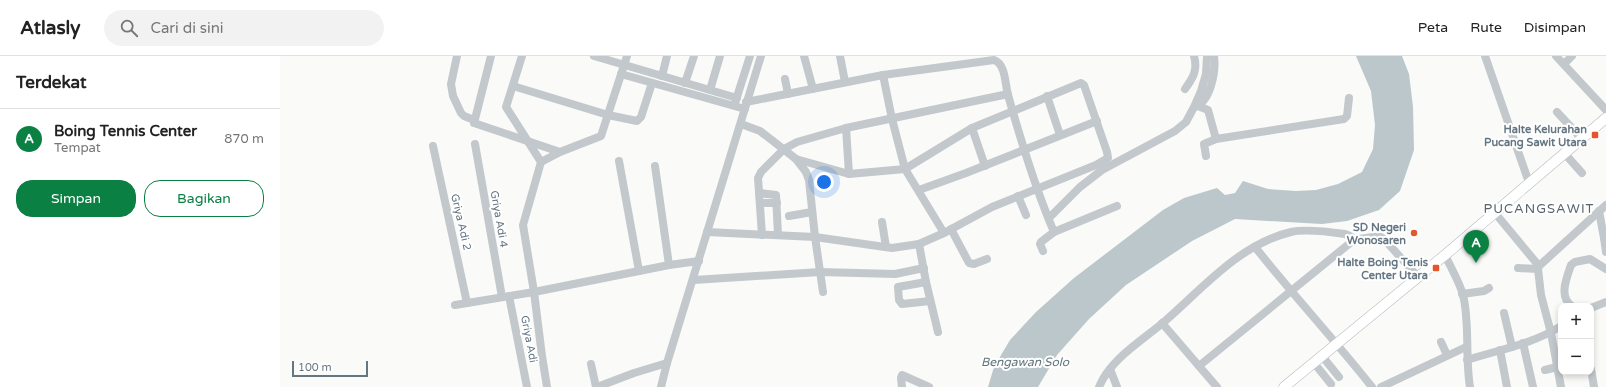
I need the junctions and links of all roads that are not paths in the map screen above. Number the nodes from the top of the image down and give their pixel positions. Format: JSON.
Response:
{"nodes":[{"id":1,"x":457,"y":56,"type":"edge"},
{"id":2,"x":491,"y":56,"type":"edge"},
{"id":3,"x":522,"y":56,"type":"edge"},
{"id":4,"x":594,"y":56,"type":"edge"},
{"id":5,"x":627,"y":56,"type":"edge"},
{"id":6,"x":667,"y":56,"type":"edge"},
{"id":7,"x":694,"y":56,"type":"edge"},
{"id":8,"x":720,"y":56,"type":"edge"},
{"id":9,"x":750,"y":56,"type":"edge"},
{"id":10,"x":761,"y":56,"type":"edge"},
{"id":11,"x":804,"y":56,"type":"edge"},
{"id":12,"x":840,"y":56,"type":"edge"},
{"id":13,"x":1194,"y":56,"type":"edge"},
{"id":14,"x":1207,"y":56,"type":"edge"},
{"id":15,"x":1214,"y":56,"type":"edge"},
{"id":16,"x":1485,"y":56,"type":"edge"},
{"id":17,"x":1556,"y":56,"type":"edge"},
{"id":18,"x":1572,"y":56,"type":"edge"},
{"id":19,"x":1564,"y":64,"type":"junction"},
{"id":20,"x":624,"y":65,"type":"junction"},
{"id":21,"x":621,"y":74,"type":"junction"},
{"id":22,"x":1206,"y":74,"type":"junction"},
{"id":23,"x":883,"y":75,"type":"junction"},
{"id":24,"x":662,"y":76,"type":"junction"},
{"id":25,"x":786,"y":79,"type":"dead end"},
{"id":26,"x":845,"y":82,"type":"junction"},
{"id":27,"x":652,"y":83,"type":"junction"},
{"id":28,"x":685,"y":83,"type":"junction"},
{"id":29,"x":1211,"y":83,"type":"junction"},
{"id":30,"x":512,"y":86,"type":"junction"},
{"id":31,"x":813,"y":89,"type":"junction"},
{"id":32,"x":1185,"y":89,"type":"dead end"},
{"id":33,"x":710,"y":90,"type":"junction"},
{"id":34,"x":788,"y":94,"type":"junction"},
{"id":35,"x":1008,"y":94,"type":"junction"},
{"id":36,"x":1047,"y":96,"type":"junction"},
{"id":37,"x":1206,"y":98,"type":"junction"},
{"id":38,"x":1348,"y":98,"type":"dead end"},
{"id":39,"x":736,"y":102,"type":"junction"},
{"id":40,"x":745,"y":105,"type":"junction"},
{"id":41,"x":1196,"y":107,"type":"junction"},
{"id":42,"x":1208,"y":110,"type":"junction"},
{"id":43,"x":1606,"y":110,"type":"edge"},
{"id":44,"x":1013,"y":111,"type":"junction"},
{"id":45,"x":1557,"y":112,"type":"dead end"},
{"id":46,"x":608,"y":115,"type":"junction"},
{"id":47,"x":1606,"y":118,"type":"edge"},
{"id":48,"x":892,"y":119,"type":"junction"},
{"id":49,"x":474,"y":120,"type":"junction"},
{"id":50,"x":1097,"y":121,"type":"junction"},
{"id":51,"x":741,"y":124,"type":"junction"},
{"id":52,"x":846,"y":128,"type":"junction"},
{"id":53,"x":972,"y":128,"type":"junction"},
{"id":54,"x":1060,"y":135,"type":"junction"},
{"id":55,"x":1216,"y":139,"type":"junction"},
{"id":56,"x":1582,"y":139,"type":"junction"},
{"id":57,"x":529,"y":142,"type":"junction"},
{"id":58,"x":475,"y":144,"type":"dead end"},
{"id":59,"x":433,"y":146,"type":"dead end"},
{"id":60,"x":784,"y":149,"type":"junction"},
{"id":61,"x":1024,"y":149,"type":"junction"},
{"id":62,"x":560,"y":152,"type":"junction"},
{"id":63,"x":1565,"y":154,"type":"junction"},
{"id":64,"x":1206,"y":156,"type":"dead end"},
{"id":65,"x":796,"y":159,"type":"junction"},
{"id":66,"x":619,"y":161,"type":"dead end"},
{"id":67,"x":541,"y":162,"type":"junction"},
{"id":68,"x":655,"y":166,"type":"dead end"},
{"id":69,"x":985,"y":166,"type":"junction"},
{"id":70,"x":1099,"y":167,"type":"junction"},
{"id":71,"x":905,"y":169,"type":"junction"},
{"id":72,"x":1582,"y":173,"type":"dead end"},
{"id":73,"x":849,"y":174,"type":"junction"},
{"id":74,"x":1531,"y":182,"type":"junction"},
{"id":75,"x":1037,"y":188,"type":"junction"},
{"id":76,"x":919,"y":190,"type":"junction"},
{"id":77,"x":759,"y":193,"type":"junction"},
{"id":78,"x":1018,"y":196,"type":"junction"},
{"id":79,"x":760,"y":203,"type":"junction"},
{"id":80,"x":777,"y":203,"type":"junction"},
{"id":81,"x":1606,"y":205,"type":"edge"},
{"id":82,"x":1117,"y":206,"type":"dead end"},
{"id":83,"x":1599,"y":211,"type":"junction"},
{"id":84,"x":812,"y":212,"type":"junction"},
{"id":85,"x":1495,"y":213,"type":"junction"},
{"id":86,"x":1026,"y":215,"type":"dead end"},
{"id":87,"x":789,"y":216,"type":"dead end"},
{"id":88,"x":1049,"y":218,"type":"junction"},
{"id":89,"x":882,"y":222,"type":"dead end"},
{"id":90,"x":948,"y":231,"type":"junction"},
{"id":91,"x":707,"y":232,"type":"junction"},
{"id":92,"x":1054,"y":232,"type":"junction"},
{"id":93,"x":762,"y":235,"type":"junction"},
{"id":94,"x":778,"y":235,"type":"junction"},
{"id":95,"x":815,"y":237,"type":"junction"},
{"id":96,"x":1605,"y":238,"type":"edge"},
{"id":97,"x":1355,"y":239,"type":"junction"},
{"id":98,"x":919,"y":244,"type":"junction"},
{"id":99,"x":886,"y":247,"type":"junction"},
{"id":100,"x":1255,"y":247,"type":"junction"},
{"id":101,"x":1043,"y":251,"type":"dead end"},
{"id":102,"x":1606,"y":252,"type":"edge"},
{"id":103,"x":1445,"y":255,"type":"junction"},
{"id":104,"x":987,"y":259,"type":"dead end"},
{"id":105,"x":699,"y":261,"type":"junction"},
{"id":106,"x":669,"y":265,"type":"junction"},
{"id":107,"x":1538,"y":267,"type":"junction"},
{"id":108,"x":924,"y":268,"type":"junction"},
{"id":109,"x":1518,"y":268,"type":"dead end"},
{"id":110,"x":1606,"y":269,"type":"edge"},
{"id":111,"x":639,"y":271,"type":"junction"},
{"id":112,"x":820,"y":272,"type":"junction"},
{"id":113,"x":1418,"y":277,"type":"junction"},
{"id":114,"x":694,"y":280,"type":"junction"},
{"id":115,"x":926,"y":282,"type":"junction"},
{"id":116,"x":1488,"y":288,"type":"dead end"},
{"id":117,"x":534,"y":292,"type":"junction"},
{"id":118,"x":823,"y":292,"type":"dead end"},
{"id":119,"x":1291,"y":292,"type":"junction"},
{"id":120,"x":1462,"y":294,"type":"junction"},
{"id":121,"x":506,"y":296,"type":"junction"},
{"id":122,"x":930,"y":301,"type":"junction"},
{"id":123,"x":468,"y":302,"type":"junction"},
{"id":124,"x":1606,"y":302,"type":"edge"},
{"id":125,"x":1568,"y":303,"type":"edge"},
{"id":126,"x":455,"y":305,"type":"dead end"},
{"id":127,"x":1594,"y":307,"type":"edge"},
{"id":128,"x":1504,"y":313,"type":"dead end"},
{"id":129,"x":1162,"y":323,"type":"junction"},
{"id":130,"x":1558,"y":328,"type":"edge"},
{"id":131,"x":938,"y":332,"type":"dead end"},
{"id":132,"x":1551,"y":333,"type":"junction"},
{"id":133,"x":1441,"y":342,"type":"dead end"},
{"id":134,"x":1337,"y":343,"type":"junction"},
{"id":135,"x":1523,"y":343,"type":"junction"},
{"id":136,"x":1466,"y":347,"type":"junction"},
{"id":137,"x":1512,"y":347,"type":"junction"},
{"id":138,"x":1500,"y":350,"type":"junction"},
{"id":139,"x":1447,"y":355,"type":"junction"},
{"id":140,"x":1322,"y":356,"type":"junction"},
{"id":141,"x":1467,"y":360,"type":"junction"},
{"id":142,"x":667,"y":363,"type":"junction"},
{"id":143,"x":1314,"y":363,"type":"junction"},
{"id":144,"x":591,"y":364,"type":"dead end"},
{"id":145,"x":1199,"y":366,"type":"junction"},
{"id":146,"x":1557,"y":367,"type":"junction"},
{"id":147,"x":1110,"y":369,"type":"junction"},
{"id":148,"x":1545,"y":370,"type":"dead end"},
{"id":149,"x":1592,"y":375,"type":"edge"},
{"id":150,"x":1339,"y":377,"type":"dead end"},
{"id":151,"x":1331,"y":384,"type":"dead end"},
{"id":152,"x":527,"y":387,"type":"edge"},
{"id":153,"x":547,"y":387,"type":"edge"},
{"id":154,"x":596,"y":387,"type":"edge"},
{"id":155,"x":661,"y":387,"type":"edge"},
{"id":156,"x":902,"y":387,"type":"edge"},
{"id":157,"x":929,"y":387,"type":"edge"},
{"id":158,"x":1099,"y":387,"type":"edge"},
{"id":159,"x":1117,"y":387,"type":"edge"},
{"id":160,"x":1217,"y":387,"type":"edge"},
{"id":161,"x":1284,"y":387,"type":"edge"},
{"id":162,"x":1372,"y":387,"type":"edge"},
{"id":163,"x":1381,"y":387,"type":"edge"},
{"id":164,"x":1470,"y":387,"type":"edge"},
{"id":165,"x":1507,"y":387,"type":"edge"},
{"id":166,"x":1533,"y":387,"type":"edge"},
{"id":167,"x":1561,"y":387,"type":"edge"},
{"id":168,"x":1594,"y":387,"type":"edge"}],
"edges":[{"from":1,"to":49,"type":"street"},
{"from":2,"to":49,"type":"street"},
{"from":3,"to":30,"type":"street"},
{"from":4,"to":20,"type":"street"},
{"from":5,"to":20,"type":"street"},
{"from":6,"to":24,"type":"street"},
{"from":7,"to":28,"type":"street"},
{"from":8,"to":33,"type":"street"},
{"from":9,"to":39,"type":"street"},
{"from":10,"to":40,"type":"street"},
{"from":11,"to":31,"type":"street"},
{"from":12,"to":26,"type":"street"},
{"from":13,"to":32,"type":"street"},
{"from":14,"to":22,"type":"street"},
{"from":15,"to":29,"type":"street"},
{"from":16,"to":74,"type":"street"},
{"from":17,"to":19,"type":"street"},
{"from":18,"to":19,"type":"street"},
{"from":19,"to":43,"type":"street"},
{"from":20,"to":21,"type":"street"},
{"from":20,"to":24,"type":"street"},
{"from":21,"to":27,"type":"street"},
{"from":21,"to":46,"type":"street"},
{"from":22,"to":29,"type":"street"},
{"from":22,"to":41,"type":"street"},
{"from":23,"to":26,"type":"street"},
{"from":23,"to":35,"type":"street"},
{"from":23,"to":48,"type":"street"},
{"from":24,"to":28,"type":"street"},
{"from":25,"to":34,"type":"street"},
{"from":26,"to":31,"type":"street"},
{"from":27,"to":39,"type":"street"},
{"from":27,"to":46,"type":"street"},
{"from":28,"to":33,"type":"street"},
{"from":29,"to":37,"type":"street"},
{"from":30,"to":46,"type":"street"},
{"from":30,"to":57,"type":"street"},
{"from":31,"to":34,"type":"street"},
{"from":33,"to":39,"type":"street"},
{"from":34,"to":40,"type":"street"},
{"from":35,"to":44,"type":"street"},
{"from":35,"to":48,"type":"street"},
{"from":36,"to":44,"type":"street"},
{"from":36,"to":50,"type":"street"},
{"from":36,"to":54,"type":"street"},
{"from":37,"to":41,"type":"street"},
{"from":37,"to":42,"type":"street"},
{"from":38,"to":55,"type":"street"},
{"from":39,"to":40,"type":"street"},
{"from":40,"to":51,"type":"street"},
{"from":41,"to":42,"type":"street"},
{"from":41,"to":70,"type":"street"},
{"from":42,"to":55,"type":"street"},
{"from":44,"to":53,"type":"street"},
{"from":44,"to":61,"type":"street"},
{"from":45,"to":56,"type":"street"},
{"from":46,"to":62,"type":"street"},
{"from":47,"to":56,"type":"main road"},
{"from":48,"to":52,"type":"street"},
{"from":48,"to":71,"type":"street"},
{"from":49,"to":57,"type":"street"},
{"from":50,"to":54,"type":"street"},
{"from":50,"to":70,"type":"street"},
{"from":51,"to":60,"type":"street"},
{"from":51,"to":91,"type":"street"},
{"from":52,"to":60,"type":"street"},
{"from":52,"to":73,"type":"street"},
{"from":53,"to":69,"type":"street"},
{"from":53,"to":71,"type":"street"},
{"from":54,"to":61,"type":"street"},
{"from":55,"to":64,"type":"street"},
{"from":56,"to":63,"type":"main road"},
{"from":57,"to":62,"type":"street"},
{"from":57,"to":67,"type":"street"},
{"from":58,"to":121,"type":"street","name":"Griya Adi 4"},
{"from":59,"to":123,"type":"street","name":"Griya Adi 2"},
{"from":60,"to":65,"type":"street"},
{"from":60,"to":77,"type":"street"},
{"from":61,"to":69,"type":"street"},
{"from":61,"to":75,"type":"street"},
{"from":62,"to":67,"type":"street"},
{"from":63,"to":72,"type":"street"},
{"from":63,"to":74,"type":"main road"},
{"from":65,"to":73,"type":"street"},
{"from":65,"to":84,"type":"street"},
{"from":66,"to":111,"type":"street"},
{"from":67,"to":117,"type":"street"},
{"from":68,"to":106,"type":"street"},
{"from":69,"to":76,"type":"street"},
{"from":70,"to":75,"type":"street"},
{"from":70,"to":88,"type":"street"},
{"from":71,"to":73,"type":"street"},
{"from":71,"to":76,"type":"street"},
{"from":74,"to":85,"type":"main road"},
{"from":75,"to":78,"type":"street"},
{"from":75,"to":88,"type":"street"},
{"from":76,"to":90,"type":"street"},
{"from":77,"to":79,"type":"street"},
{"from":77,"to":80,"type":"street"},
{"from":78,"to":86,"type":"street"},
{"from":78,"to":90,"type":"street"},
{"from":79,"to":80,"type":"street"},
{"from":79,"to":93,"type":"street"},
{"from":80,"to":94,"type":"street"},
{"from":81,"to":83,"type":"street"},
{"from":82,"to":92,"type":"street"},
{"from":83,"to":96,"type":"street"},
{"from":83,"to":107,"type":"street"},
{"from":84,"to":87,"type":"street"},
{"from":84,"to":95,"type":"street"},
{"from":85,"to":103,"type":"main road"},
{"from":85,"to":107,"type":"street"},
{"from":88,"to":92,"type":"street"},
{"from":89,"to":99,"type":"street"},
{"from":90,"to":98,"type":"street"},
{"from":90,"to":104,"type":"street"},
{"from":91,"to":93,"type":"street"},
{"from":91,"to":105,"type":"street"},
{"from":92,"to":101,"type":"street"},
{"from":93,"to":94,"type":"street"},
{"from":94,"to":95,"type":"street"},
{"from":95,"to":99,"type":"street"},
{"from":95,"to":112,"type":"street"},
{"from":96,"to":102,"type":"street"},
{"from":97,"to":100,"type":"street"},
{"from":97,"to":113,"type":"street"},
{"from":97,"to":119,"type":"street"},
{"from":98,"to":99,"type":"street"},
{"from":98,"to":108,"type":"street"},
{"from":100,"to":119,"type":"street"},
{"from":100,"to":129,"type":"street"},
{"from":103,"to":113,"type":"main road"},
{"from":103,"to":120,"type":"street"},
{"from":105,"to":106,"type":"street"},
{"from":105,"to":114,"type":"street"},
{"from":106,"to":111,"type":"street"},
{"from":107,"to":109,"type":"street"},
{"from":107,"to":132,"type":"street"},
{"from":108,"to":112,"type":"street"},
{"from":108,"to":115,"type":"street"},
{"from":110,"to":125,"type":"street"},
{"from":111,"to":117,"type":"street"},
{"from":112,"to":114,"type":"street"},
{"from":112,"to":118,"type":"street"},
{"from":113,"to":134,"type":"main road"},
{"from":114,"to":142,"type":"street"},
{"from":115,"to":122,"type":"street"},
{"from":115,"to":122,"type":"street"},
{"from":116,"to":120,"type":"street"},
{"from":117,"to":121,"type":"street"},
{"from":117,"to":153,"type":"street"},
{"from":119,"to":134,"type":"street"},
{"from":119,"to":145,"type":"street"},
{"from":120,"to":136,"type":"street"},
{"from":121,"to":123,"type":"street"},
{"from":121,"to":152,"type":"street","name":"Griya Adi"},
{"from":122,"to":131,"type":"street"},
{"from":123,"to":126,"type":"street"},
{"from":124,"to":127,"type":"street"},
{"from":128,"to":137,"type":"street"},
{"from":129,"to":145,"type":"street"},
{"from":129,"to":147,"type":"street"},
{"from":130,"to":132,"type":"street"},
{"from":132,"to":135,"type":"street"},
{"from":132,"to":146,"type":"street"},
{"from":133,"to":139,"type":"street"},
{"from":134,"to":140,"type":"main road"},
{"from":134,"to":162,"type":"street"},
{"from":135,"to":137,"type":"street"},
{"from":135,"to":166,"type":"street"},
{"from":136,"to":139,"type":"street"},
{"from":136,"to":141,"type":"street"},
{"from":137,"to":138,"type":"street"},
{"from":138,"to":141,"type":"street"},
{"from":138,"to":165,"type":"street"},
{"from":139,"to":163,"type":"street"},
{"from":140,"to":143,"type":"main road"},
{"from":140,"to":150,"type":"street"},
{"from":141,"to":164,"type":"street"},
{"from":142,"to":154,"type":"street"},
{"from":142,"to":155,"type":"street"},
{"from":143,"to":151,"type":"street"},
{"from":143,"to":161,"type":"main road"},
{"from":144,"to":154,"type":"street"},
{"from":145,"to":160,"type":"street"},
{"from":146,"to":148,"type":"street"},
{"from":146,"to":167,"type":"street"},
{"from":147,"to":158,"type":"street"},
{"from":147,"to":159,"type":"street"},
{"from":149,"to":168,"type":"street"},
{"from":156,"to":157,"type":"street"}]}
